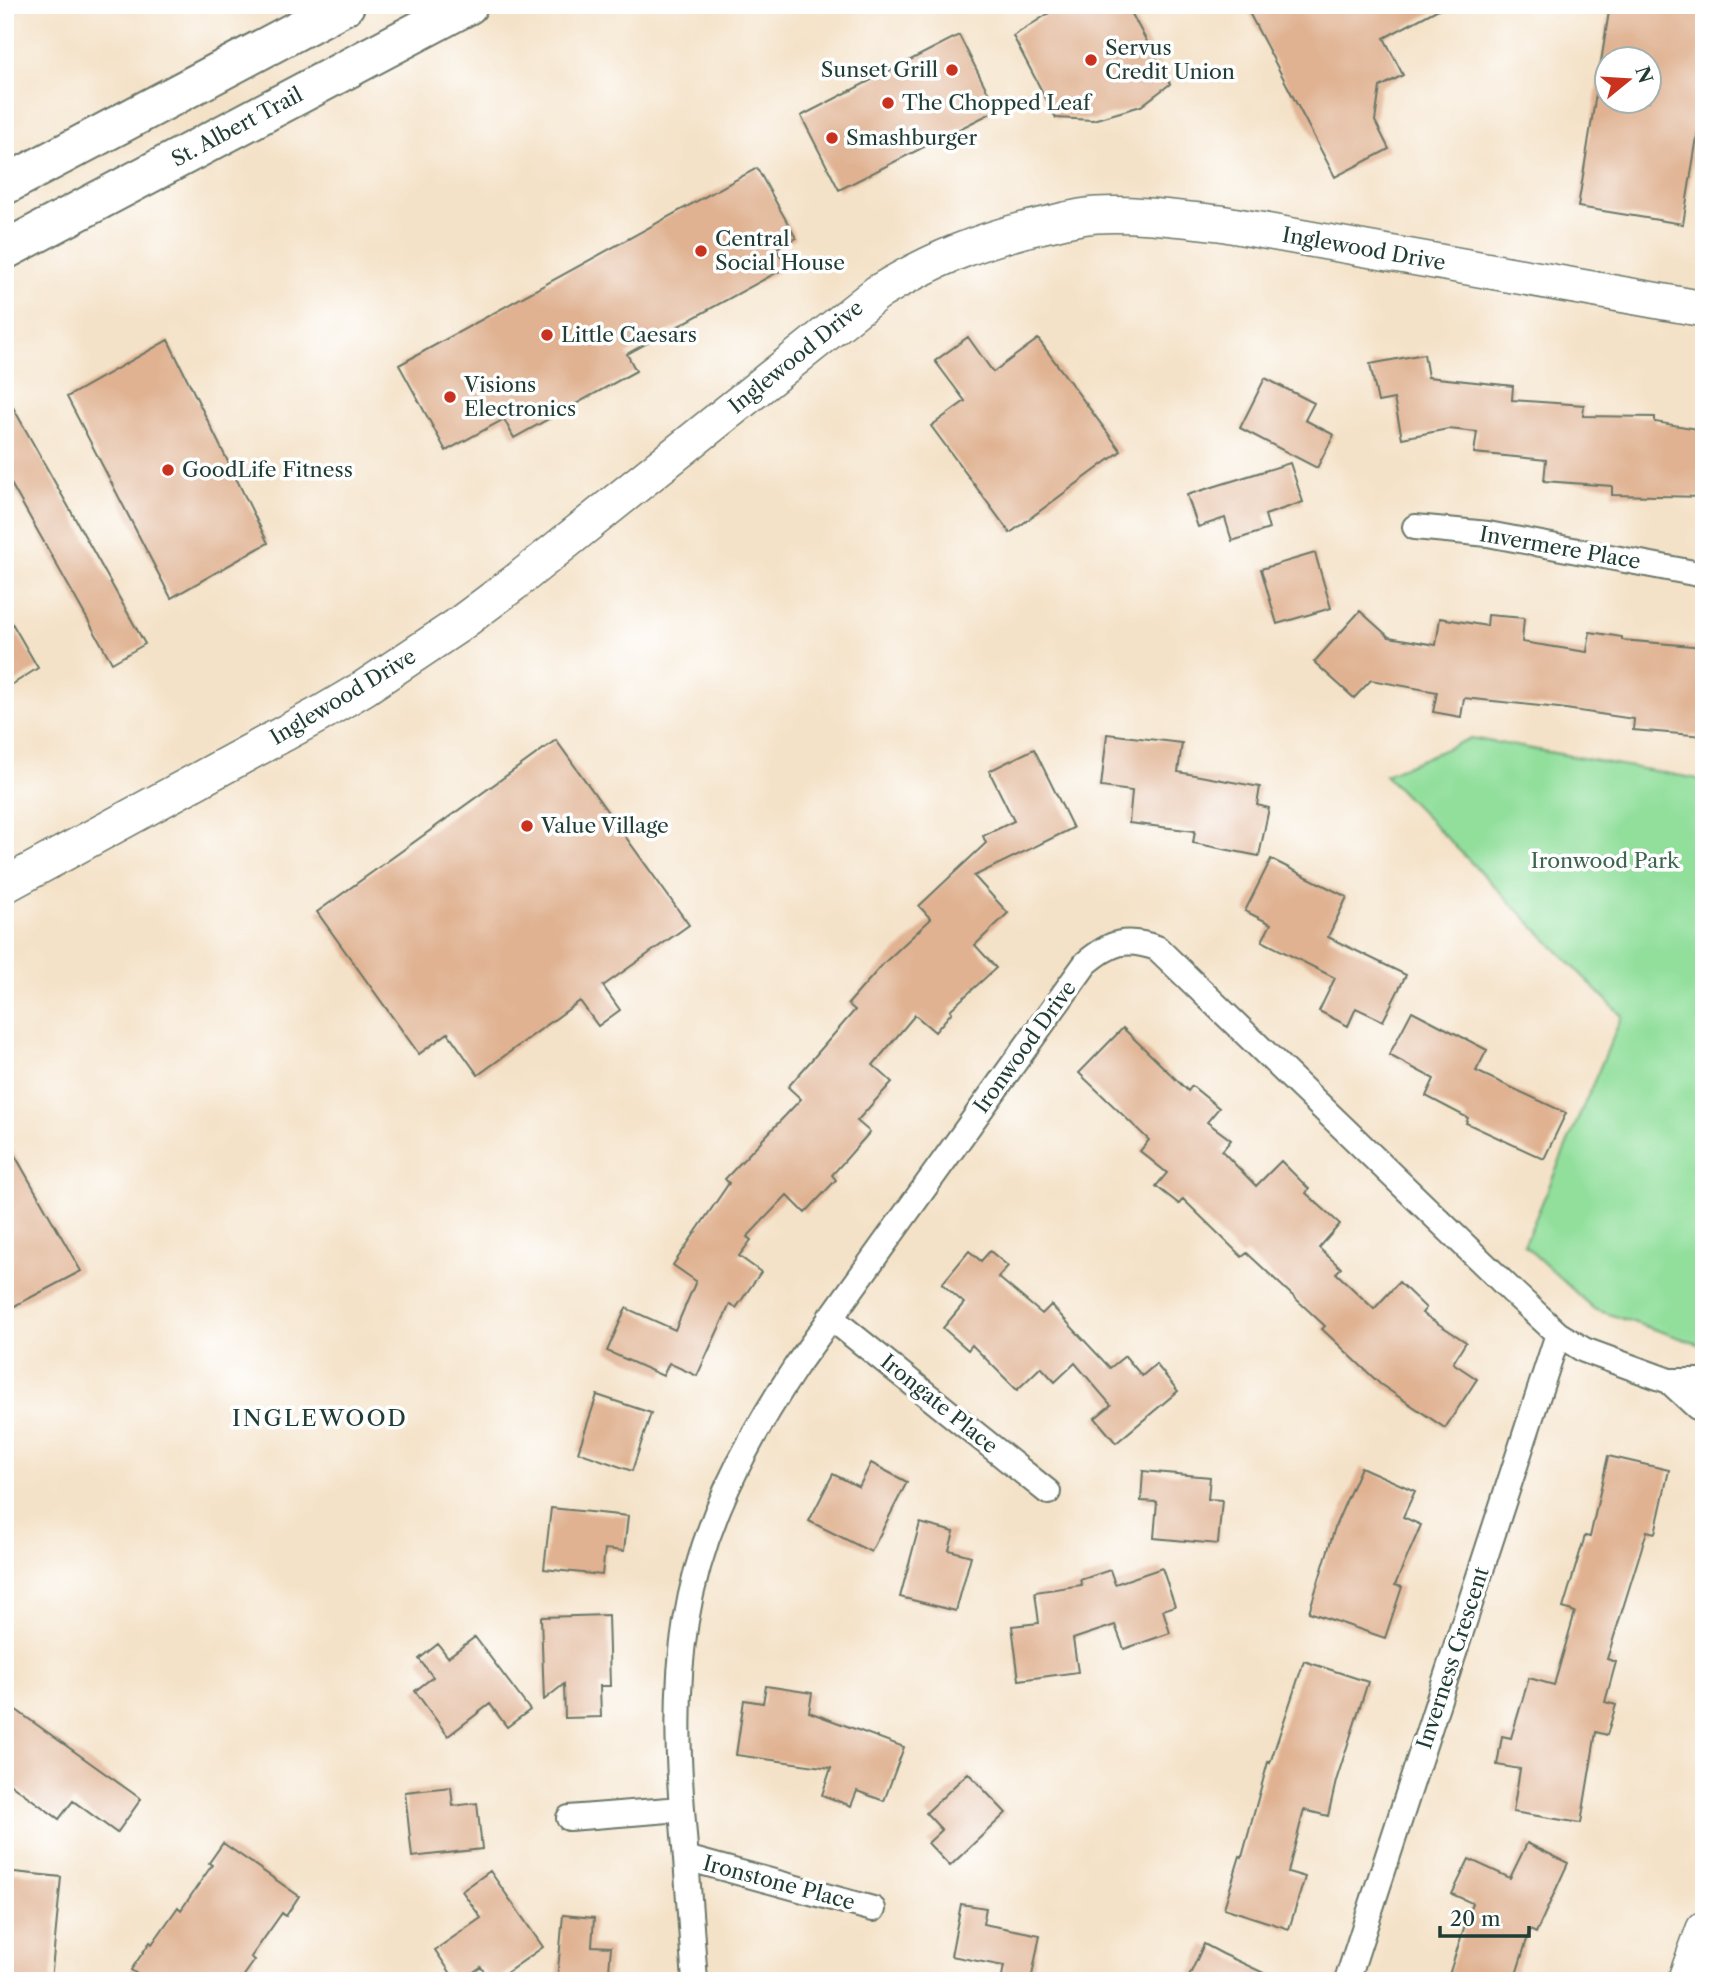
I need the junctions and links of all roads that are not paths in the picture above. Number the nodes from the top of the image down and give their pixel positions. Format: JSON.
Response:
{"nodes":[{"id":1,"x":345,"y":5,"type":"edge"},
{"id":2,"x":468,"y":5,"type":"edge"},
{"id":3,"x":5,"y":185,"type":"edge"},
{"id":4,"x":5,"y":250,"type":"edge"},
{"id":5,"x":1704,"y":309,"type":"edge"},
{"id":6,"x":1415,"y":527,"type":"dead end"},
{"id":7,"x":1704,"y":575,"type":"edge"},
{"id":8,"x":5,"y":886,"type":"edge"},
{"id":9,"x":830,"y":1317,"type":"junction"},
{"id":10,"x":1558,"y":1334,"type":"junction"},
{"id":11,"x":1669,"y":1381,"type":"junction"},
{"id":12,"x":1704,"y":1381,"type":"edge"},
{"id":13,"x":1704,"y":1409,"type":"edge"},
{"id":14,"x":1048,"y":1492,"type":"dead end"},
{"id":15,"x":681,"y":1809,"type":"junction"},
{"id":16,"x":569,"y":1818,"type":"dead end"},
{"id":17,"x":686,"y":1858,"type":"junction"},
{"id":18,"x":873,"y":1909,"type":"dead end"},
{"id":19,"x":1704,"y":1929,"type":"edge"},
{"id":20,"x":695,"y":1981,"type":"edge"},
{"id":21,"x":1347,"y":1981,"type":"edge"},
{"id":22,"x":1685,"y":1981,"type":"edge"}],
"edges":[{"from":1,"to":3,"type":"main road"},
{"from":2,"to":4,"type":"main road","name":"St. Albert Trail"},
{"from":5,"to":8,"type":"street","name":"Inglewood Drive"},
{"from":6,"to":7,"type":"street","name":"Invermere Place"},
{"from":9,"to":10,"type":"street","name":"Ironwood Drive"},
{"from":9,"to":14,"type":"street","name":"Irongate Place"},
{"from":9,"to":15,"type":"street","name":"Ironwood Drive"},
{"from":10,"to":11,"type":"street","name":"Ironwood Drive"},
{"from":10,"to":21,"type":"street","name":"Inverness Crescent"},
{"from":11,"to":12,"type":"street","name":"Ironwood Drive"},
{"from":11,"to":13,"type":"street","name":"Ironwood Drive"},
{"from":15,"to":16,"type":"street"},
{"from":15,"to":17,"type":"street","name":"Ironwood Drive"},
{"from":17,"to":18,"type":"street","name":"Ironstone Place"},
{"from":17,"to":20,"type":"street","name":"Ironwood Drive"},
{"from":19,"to":22,"type":"street"}]}
